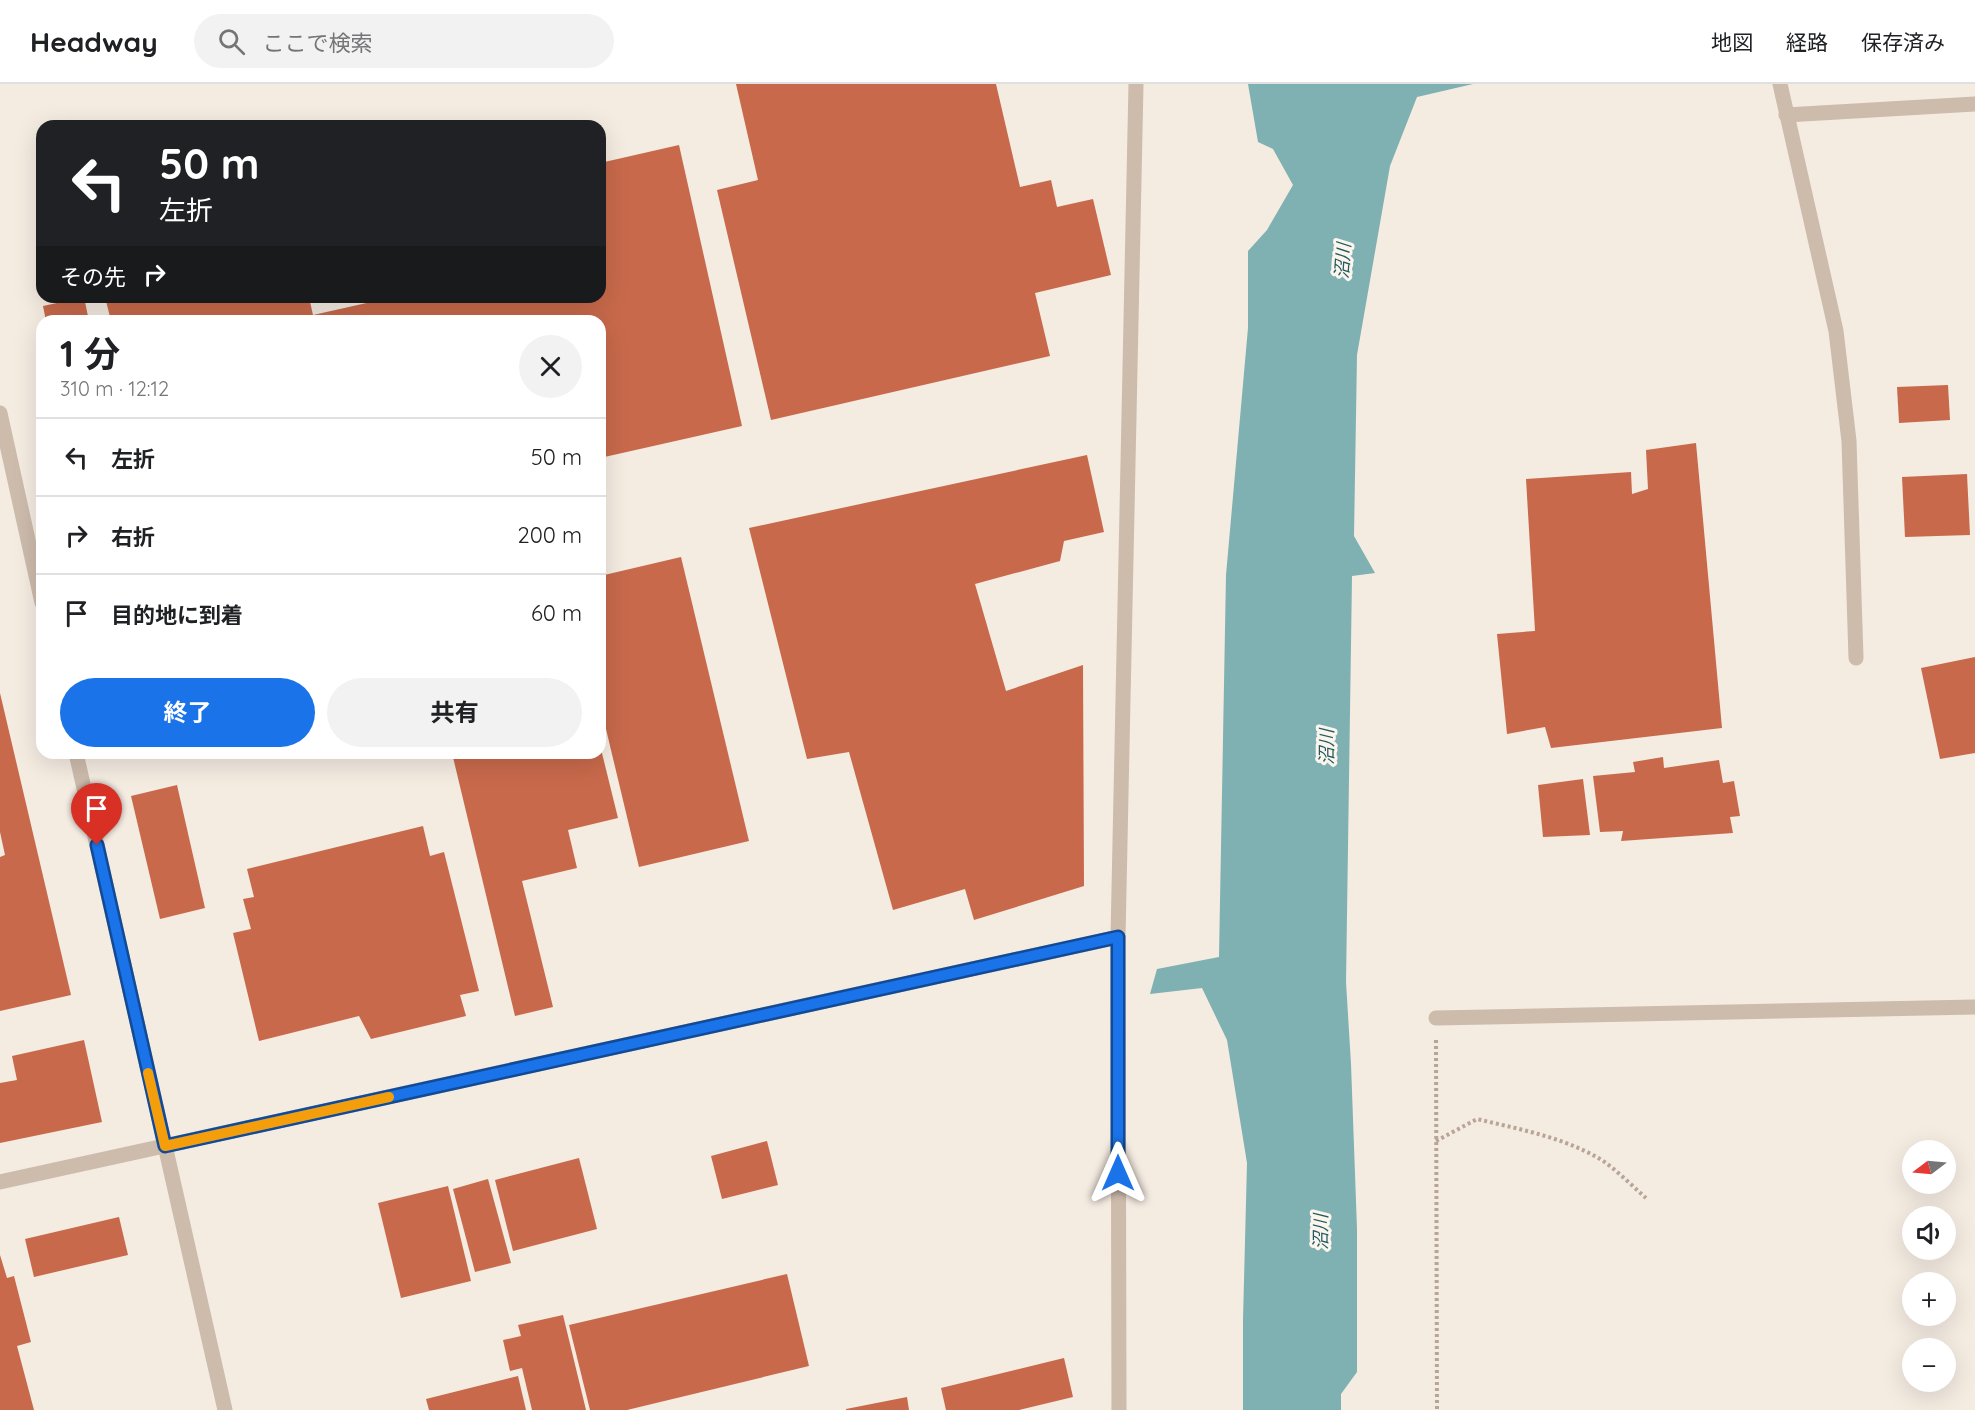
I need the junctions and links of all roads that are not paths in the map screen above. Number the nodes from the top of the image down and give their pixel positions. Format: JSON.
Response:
{"nodes":[{"id":1,"x":1136,"y":84,"type":"edge"},
{"id":2,"x":1780,"y":84,"type":"edge"},
{"id":3,"x":1975,"y":104,"type":"edge"},
{"id":4,"x":1786,"y":115,"type":"junction"},
{"id":5,"x":0,"y":413,"type":"edge"},
{"id":6,"x":15,"y":486,"type":"junction"},
{"id":7,"x":0,"y":489,"type":"edge"},
{"id":8,"x":36,"y":577,"type":"edge"},
{"id":9,"x":1856,"y":658,"type":"dead end"},
{"id":10,"x":77,"y":759,"type":"edge"},
{"id":11,"x":1118,"y":937,"type":"junction"},
{"id":12,"x":1975,"y":1007,"type":"edge"},
{"id":13,"x":1436,"y":1018,"type":"road end"},
{"id":14,"x":165,"y":1146,"type":"junction"},
{"id":15,"x":0,"y":1182,"type":"edge"},
{"id":16,"x":225,"y":1410,"type":"edge"},
{"id":17,"x":1119,"y":1410,"type":"edge"}],
"edges":[{"from":1,"to":11,"type":"street"},
{"from":2,"to":4,"type":"street"},
{"from":3,"to":4,"type":"street"},
{"from":4,"to":9,"type":"street"},
{"from":5,"to":6,"type":"street"},
{"from":6,"to":7,"type":"street"},
{"from":6,"to":8,"type":"street"},
{"from":10,"to":14,"type":"street"},
{"from":11,"to":14,"type":"street"},
{"from":11,"to":17,"type":"street"},
{"from":12,"to":13,"type":"street"},
{"from":14,"to":15,"type":"street"},
{"from":14,"to":16,"type":"street"}]}
